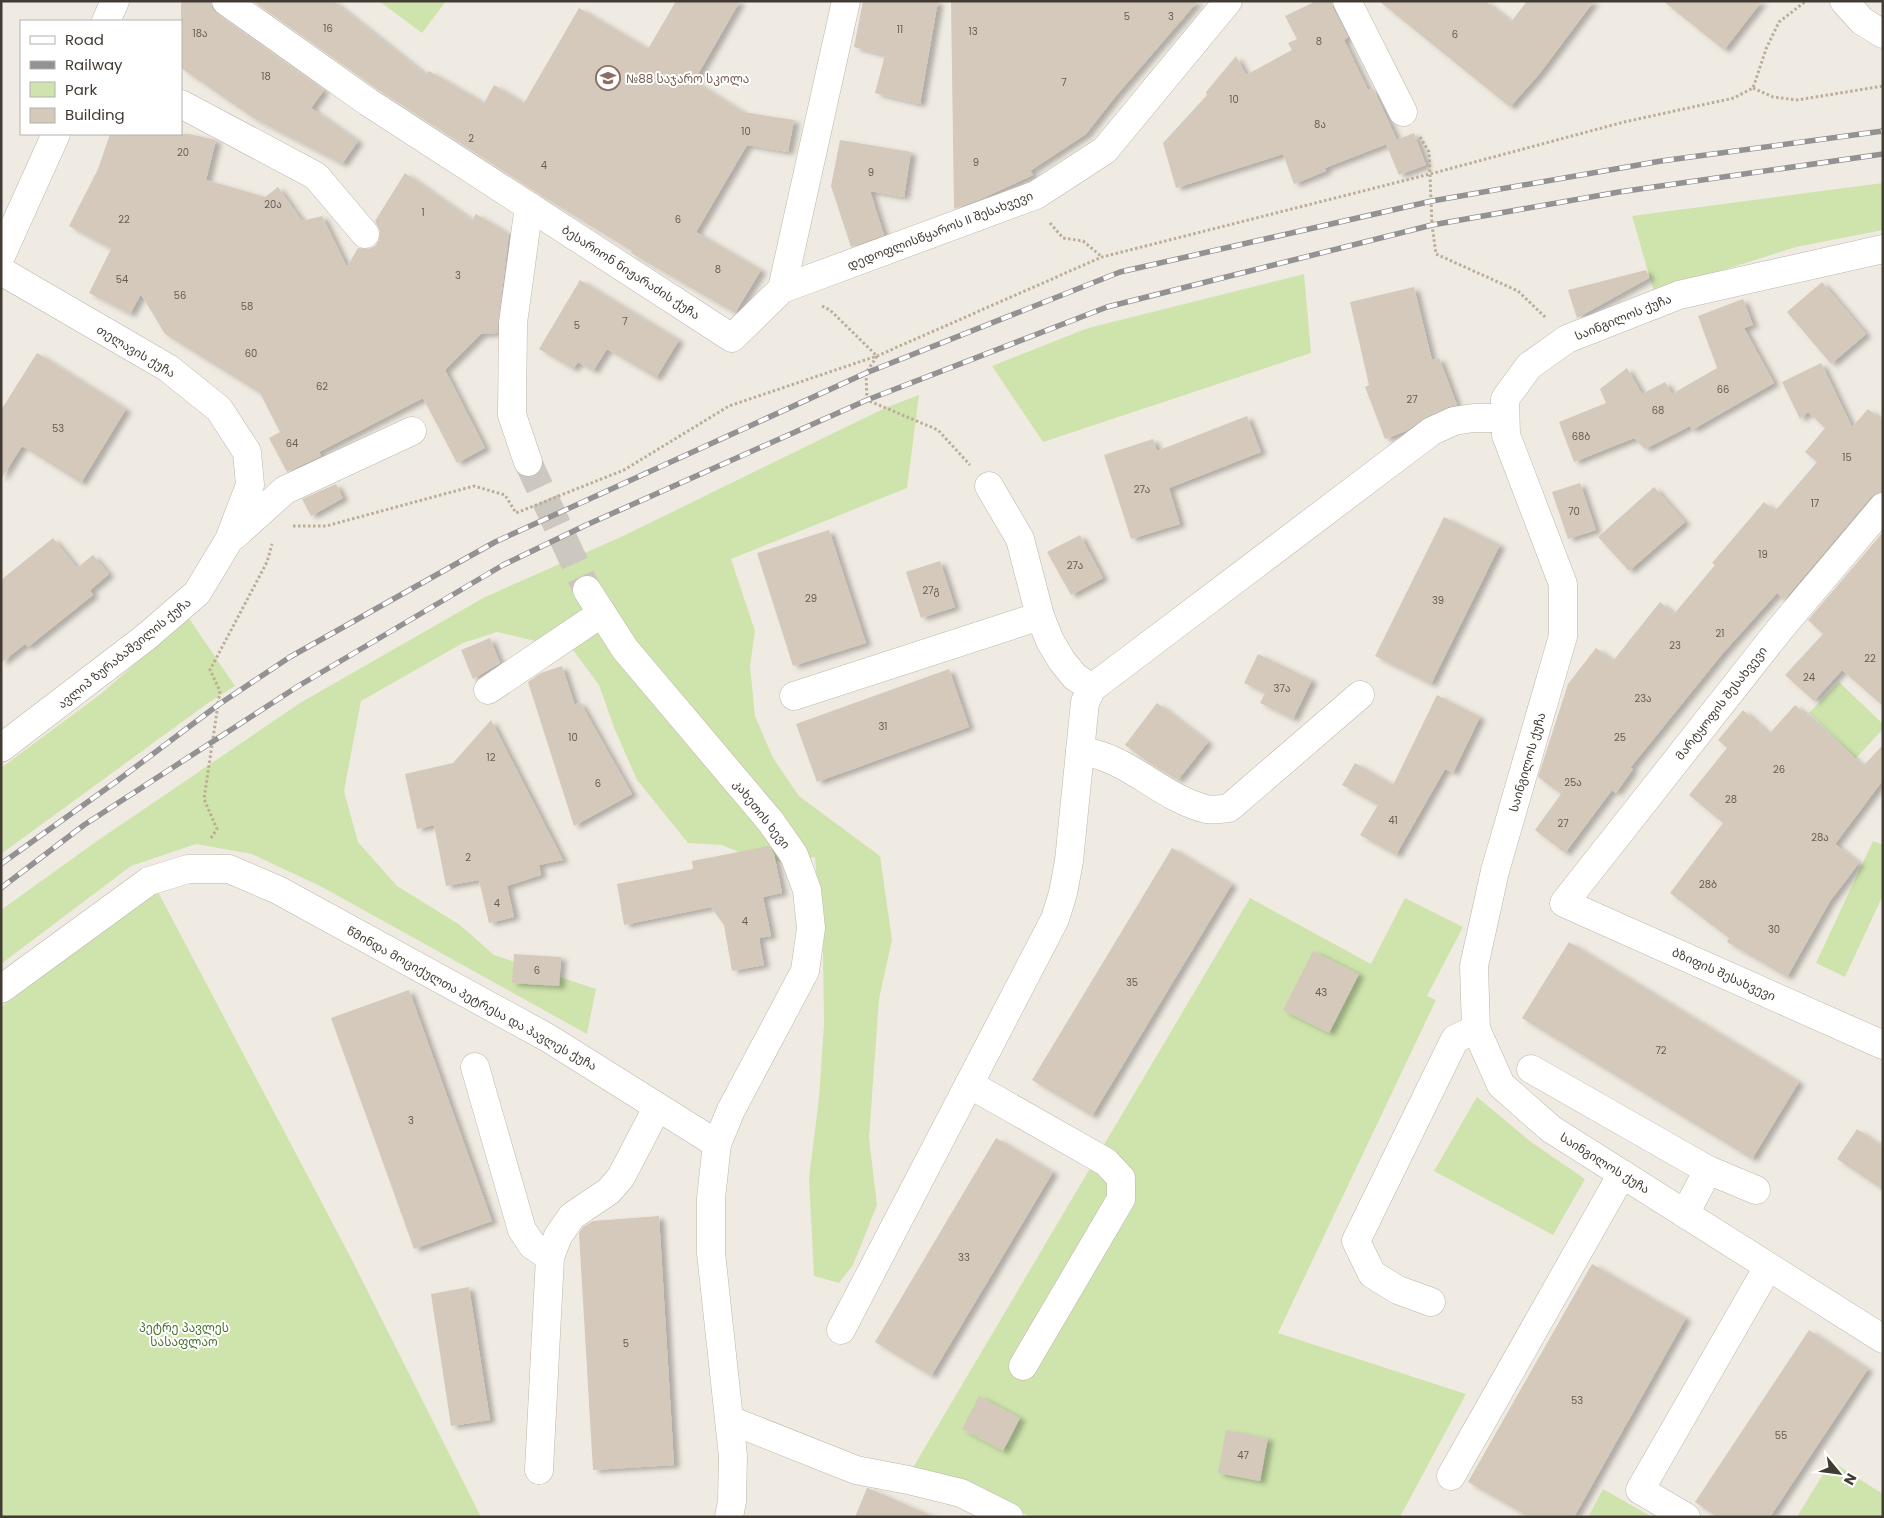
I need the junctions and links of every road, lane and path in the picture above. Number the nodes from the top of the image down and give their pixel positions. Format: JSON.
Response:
{"nodes":[{"id":1,"x":115,"y":1,"type":"edge"},
{"id":2,"x":226,"y":1,"type":"edge"},
{"id":3,"x":846,"y":1,"type":"edge"},
{"id":4,"x":1228,"y":1,"type":"edge"},
{"id":5,"x":1347,"y":1,"type":"edge"},
{"id":6,"x":1806,"y":1,"type":"edge"},
{"id":7,"x":1844,"y":1,"type":"edge"},
{"id":8,"x":106,"y":20,"type":"edge"},
{"id":9,"x":1883,"y":34,"type":"edge"},
{"id":10,"x":1883,"y":86,"type":"edge"},
{"id":11,"x":1753,"y":88,"type":"junction"},
{"id":12,"x":182,"y":105,"type":"edge"},
{"id":13,"x":1403,"y":112,"type":"joint"},
{"id":14,"x":56,"y":135,"type":"edge"},
{"id":15,"x":1430,"y":174,"type":"junction"},
{"id":16,"x":1036,"y":195,"type":"junction"},
{"id":17,"x":529,"y":206,"type":"junction"},
{"id":18,"x":365,"y":234,"type":"dead end"},
{"id":19,"x":1883,"y":249,"type":"edge"},
{"id":20,"x":1,"y":256,"type":"edge"},
{"id":21,"x":1102,"y":257,"type":"junction"},
{"id":22,"x":1,"y":271,"type":"edge"},
{"id":23,"x":782,"y":289,"type":"junction"},
{"id":24,"x":1567,"y":339,"type":"junction"},
{"id":25,"x":877,"y":356,"type":"junction"},
{"id":26,"x":1506,"y":418,"type":"junction"},
{"id":27,"x":412,"y":431,"type":"dead end"},
{"id":28,"x":528,"y":462,"type":"tunnel mouth"},
{"id":29,"x":250,"y":485,"type":"joint"},
{"id":30,"x":988,"y":486,"type":"joint"},
{"id":31,"x":1883,"y":506,"type":"edge"},
{"id":32,"x":273,"y":538,"type":"dead end"},
{"id":33,"x":229,"y":540,"type":"junction"},
{"id":34,"x":587,"y":590,"type":"tunnel mouth"},
{"id":35,"x":602,"y":613,"type":"junction"},
{"id":36,"x":1040,"y":616,"type":"junction"},
{"id":37,"x":1092,"y":688,"type":"junction"},
{"id":38,"x":488,"y":690,"type":"dead end"},
{"id":39,"x":1360,"y":695,"type":"dead end"},
{"id":40,"x":794,"y":696,"type":"dead end"},
{"id":41,"x":1,"y":748,"type":"edge"},
{"id":42,"x":1080,"y":751,"type":"junction"},
{"id":43,"x":188,"y":868,"type":"junction"},
{"id":44,"x":1564,"y":903,"type":"joint"},
{"id":45,"x":1,"y":988,"type":"edge"},
{"id":46,"x":1476,"y":1029,"type":"junction"},
{"id":47,"x":1883,"y":1045,"type":"edge"},
{"id":48,"x":475,"y":1066,"type":"dead end"},
{"id":49,"x":1531,"y":1069,"type":"dead end"},
{"id":50,"x":969,"y":1084,"type":"junction"},
{"id":51,"x":657,"y":1108,"type":"junction"},
{"id":52,"x":717,"y":1144,"type":"junction"},
{"id":53,"x":1708,"y":1170,"type":"junction"},
{"id":54,"x":1622,"y":1174,"type":"junction"},
{"id":55,"x":1756,"y":1190,"type":"dead end"},
{"id":56,"x":1685,"y":1214,"type":"junction"},
{"id":57,"x":550,"y":1257,"type":"junction"},
{"id":58,"x":1768,"y":1267,"type":"junction"},
{"id":59,"x":1430,"y":1302,"type":"dead end"},
{"id":60,"x":841,"y":1330,"type":"dead end"},
{"id":61,"x":1883,"y":1339,"type":"edge"},
{"id":62,"x":1023,"y":1366,"type":"dead end"},
{"id":63,"x":730,"y":1420,"type":"junction"},
{"id":64,"x":539,"y":1470,"type":"dead end"},
{"id":65,"x":1451,"y":1476,"type":"dead end"},
{"id":66,"x":729,"y":1517,"type":"edge"},
{"id":67,"x":1009,"y":1517,"type":"edge"},
{"id":68,"x":1686,"y":1517,"type":"edge"}],
"edges":[{"from":1,"to":8,"type":"street"},
{"from":2,"to":17,"type":"street","name":"ბესარიონ ნიჟარაძის ქუჩა"},
{"from":3,"to":23,"type":"street"},
{"from":4,"to":16,"type":"street","name":"დედოფლისწყაროს II შესახვევი"},
{"from":5,"to":13,"type":"street"},
{"from":6,"to":11,"type":"path"},
{"from":7,"to":9,"type":"street"},
{"from":10,"to":11,"type":"path"},
{"from":11,"to":15,"type":"path"},
{"from":12,"to":18,"type":"street"},
{"from":13,"to":15,"type":"path"},
{"from":14,"to":20,"type":"street"},
{"from":15,"to":21,"type":"path"},
{"from":15,"to":24,"type":"path"},
{"from":16,"to":21,"type":"path"},
{"from":16,"to":23,"type":"street","name":"დედოფლისწყაროს II შესახვევი"},
{"from":17,"to":23,"type":"street","name":"ბესარიონ ნიჟარაძის ქუჩა"},
{"from":17,"to":28,"type":"street"},
{"from":19,"to":24,"type":"street","name":"საინგილოს ქუჩა"},
{"from":21,"to":25,"type":"path"},
{"from":22,"to":29,"type":"street","name":"თელავის ქუჩა"},
{"from":23,"to":25,"type":"path"},
{"from":24,"to":26,"type":"street","name":"საინგილოს ქუჩა"},
{"from":25,"to":30,"type":"path"},
{"from":26,"to":37,"type":"street"},
{"from":26,"to":46,"type":"street","name":"საინგილოს ქუჩა"},
{"from":27,"to":33,"type":"street"},
{"from":29,"to":33,"type":"street","name":"ავლიპ ზურაბაშვილის ქუჩა"},
{"from":30,"to":36,"type":"street"},
{"from":31,"to":44,"type":"street","name":"მარტყოფის შესახვევი"},
{"from":32,"to":43,"type":"path"},
{"from":33,"to":41,"type":"street","name":"ავლიპ ზურაბაშვილის ქუჩა"},
{"from":34,"to":35,"type":"street","name":"კახეთის ხევი"},
{"from":35,"to":38,"type":"street"},
{"from":35,"to":52,"type":"street","name":"კახეთის ხევი"},
{"from":36,"to":37,"type":"street"},
{"from":36,"to":40,"type":"street"},
{"from":37,"to":42,"type":"street"},
{"from":39,"to":42,"type":"street"},
{"from":42,"to":50,"type":"street"},
{"from":43,"to":45,"type":"street","name":"წმინდა მოციქულთა პეტრესა და პავლეს ქუჩა"},
{"from":43,"to":51,"type":"street","name":"წმინდა მოციქულთა პეტრესა და პავლეს ქუჩა"},
{"from":44,"to":47,"type":"street","name":"ბზიფის შესახვევი"},
{"from":46,"to":54,"type":"street","name":"საინგილოს ქუჩა"},
{"from":46,"to":59,"type":"street"},
{"from":48,"to":57,"type":"street"},
{"from":49,"to":53,"type":"street"},
{"from":50,"to":60,"type":"street"},
{"from":50,"to":62,"type":"street"},
{"from":51,"to":52,"type":"street","name":"წმინდა მოციქულთა პეტრესა და პავლეს ქუჩა"},
{"from":51,"to":57,"type":"street"},
{"from":52,"to":63,"type":"street"},
{"from":53,"to":55,"type":"street"},
{"from":53,"to":56,"type":"street"},
{"from":54,"to":56,"type":"street","name":"საინგილოს ქუჩა"},
{"from":54,"to":65,"type":"street"},
{"from":56,"to":58,"type":"street","name":"საინგილოს ქუჩა"},
{"from":57,"to":64,"type":"street"},
{"from":58,"to":61,"type":"street","name":"საინგილოს ქუჩა"},
{"from":58,"to":68,"type":"street"},
{"from":63,"to":66,"type":"street"},
{"from":63,"to":67,"type":"street"}]}
